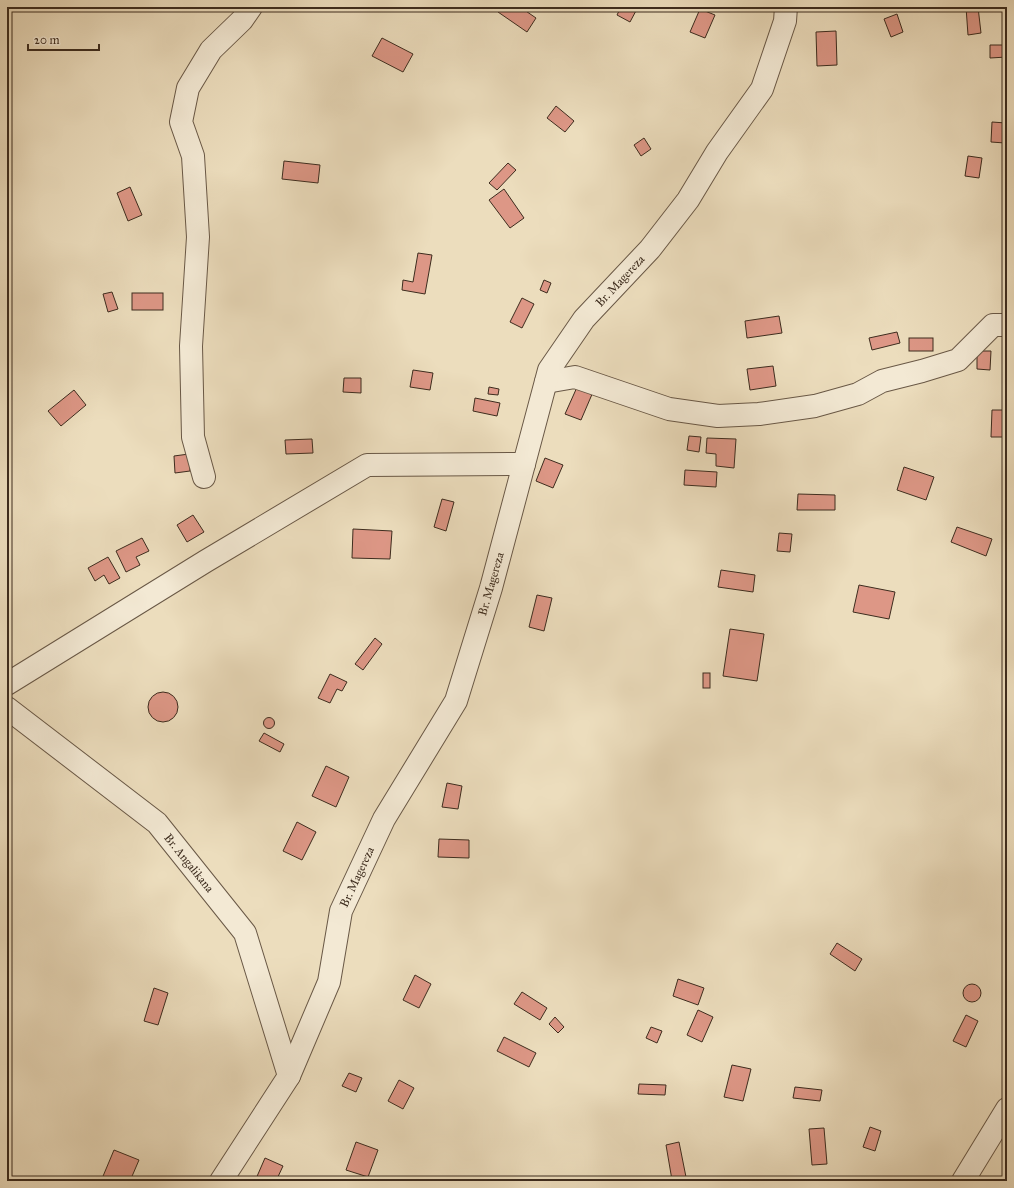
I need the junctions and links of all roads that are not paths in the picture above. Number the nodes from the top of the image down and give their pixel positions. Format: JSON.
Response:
{"nodes":[{"id":1,"x":252,"y":7,"type":"edge"},
{"id":2,"x":786,"y":7,"type":"edge"},
{"id":3,"x":1007,"y":325,"type":"edge"},
{"id":4,"x":546,"y":382,"type":"junction"},
{"id":5,"x":524,"y":464,"type":"junction"},
{"id":6,"x":204,"y":477,"type":"dead end"},
{"id":7,"x":7,"y":684,"type":"edge"},
{"id":8,"x":7,"y":708,"type":"edge"},
{"id":9,"x":288,"y":1076,"type":"junction"},
{"id":10,"x":1007,"y":1109,"type":"edge"},
{"id":11,"x":231,"y":1176,"type":"edge"},
{"id":12,"x":963,"y":1181,"type":"edge"}],
"edges":[{"from":1,"to":6,"type":"street"},
{"from":2,"to":4,"type":"street","name":"Br. Magereza"},
{"from":3,"to":4,"type":"street"},
{"from":4,"to":5,"type":"street","name":"Br. Magereza"},
{"from":5,"to":7,"type":"street"},
{"from":5,"to":9,"type":"street","name":"Br. Magereza"},
{"from":8,"to":9,"type":"street","name":"Br. Angalikana"},
{"from":9,"to":11,"type":"street","name":"Br. Magereza"},
{"from":10,"to":12,"type":"street"}]}
